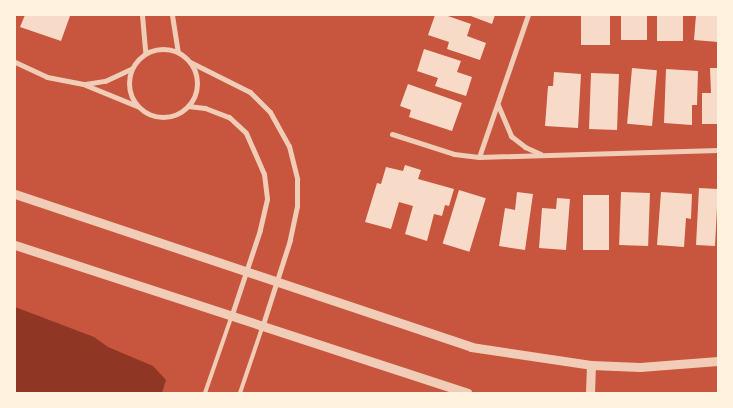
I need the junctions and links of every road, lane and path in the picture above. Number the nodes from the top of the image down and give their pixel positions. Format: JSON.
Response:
{"nodes":[{"id":1,"x":142,"y":15,"type":"edge"},
{"id":2,"x":172,"y":15,"type":"edge"},
{"id":3,"x":528,"y":15,"type":"edge"},
{"id":4,"x":178,"y":52,"type":"junction"},
{"id":5,"x":145,"y":53,"type":"junction"},
{"id":6,"x":15,"y":62,"type":"edge"},
{"id":7,"x":190,"y":62,"type":"junction"},
{"id":8,"x":132,"y":68,"type":"junction"},
{"id":9,"x":82,"y":84,"type":"junction"},
{"id":10,"x":498,"y":105,"type":"junction"},
{"id":11,"x":188,"y":106,"type":"junction"},
{"id":12,"x":139,"y":107,"type":"junction"},
{"id":13,"x":392,"y":134,"type":"dead end"},
{"id":14,"x":718,"y":150,"type":"edge"},
{"id":15,"x":544,"y":155,"type":"junction"},
{"id":16,"x":479,"y":157,"type":"junction"},
{"id":17,"x":15,"y":194,"type":"edge"},
{"id":18,"x":15,"y":245,"type":"edge"},
{"id":19,"x":246,"y":271,"type":"junction"},
{"id":20,"x":276,"y":281,"type":"junction"},
{"id":21,"x":230,"y":318,"type":"junction"},
{"id":22,"x":262,"y":328,"type":"junction"},
{"id":23,"x":718,"y":361,"type":"edge"},
{"id":24,"x":592,"y":365,"type":"junction"},
{"id":25,"x":205,"y":393,"type":"edge"},
{"id":26,"x":240,"y":393,"type":"edge"},
{"id":27,"x":467,"y":393,"type":"edge"},
{"id":28,"x":590,"y":393,"type":"edge"}],
"edges":[{"from":1,"to":5,"type":"street"},
{"from":2,"to":4,"type":"street"},
{"from":3,"to":10,"type":"street"},
{"from":4,"to":5,"type":"street"},
{"from":4,"to":7,"type":"street"},
{"from":5,"to":8,"type":"street"},
{"from":6,"to":9,"type":"street"},
{"from":7,"to":11,"type":"street"},
{"from":7,"to":20,"type":"street"},
{"from":8,"to":9,"type":"street"},
{"from":8,"to":12,"type":"street"},
{"from":9,"to":12,"type":"street"},
{"from":10,"to":15,"type":"street"},
{"from":10,"to":16,"type":"street"},
{"from":11,"to":12,"type":"street"},
{"from":11,"to":19,"type":"street"},
{"from":13,"to":16,"type":"street"},
{"from":14,"to":15,"type":"street"},
{"from":15,"to":16,"type":"street"},
{"from":17,"to":19,"type":"street"},
{"from":18,"to":21,"type":"street"},
{"from":19,"to":20,"type":"street"},
{"from":19,"to":21,"type":"street"},
{"from":20,"to":22,"type":"street"},
{"from":20,"to":24,"type":"street"},
{"from":21,"to":22,"type":"street"},
{"from":21,"to":25,"type":"lane"},
{"from":22,"to":26,"type":"lane"},
{"from":22,"to":27,"type":"street"},
{"from":23,"to":24,"type":"street"},
{"from":24,"to":28,"type":"street"}]}
